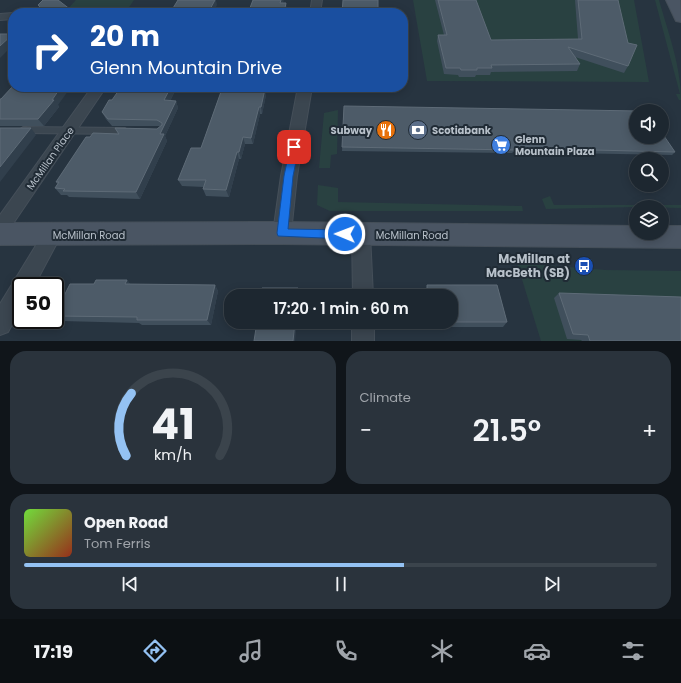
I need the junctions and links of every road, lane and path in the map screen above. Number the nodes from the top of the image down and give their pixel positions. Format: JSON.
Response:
{"nodes":[{"id":1,"x":674,"y":0,"type":"edge"},
{"id":2,"x":681,"y":18,"type":"edge"},
{"id":3,"x":96,"y":92,"type":"edge"},
{"id":4,"x":304,"y":92,"type":"edge"},
{"id":5,"x":15,"y":130,"type":"edge"},
{"id":6,"x":69,"y":130,"type":"junction"},
{"id":7,"x":131,"y":131,"type":"edge"},
{"id":8,"x":0,"y":229,"type":"edge"},
{"id":9,"x":282,"y":233,"type":"junction"},
{"id":10,"x":0,"y":234,"type":"edge"},
{"id":11,"x":361,"y":234,"type":"junction"},
{"id":12,"x":52,"y":235,"type":"junction"},
{"id":13,"x":681,"y":236,"type":"edge"},
{"id":14,"x":28,"y":277,"type":"edge"},
{"id":15,"x":363,"y":289,"type":"edge"},
{"id":16,"x":12,"y":304,"type":"edge"},
{"id":17,"x":0,"y":324,"type":"edge"},
{"id":18,"x":363,"y":329,"type":"edge"},
{"id":19,"x":363,"y":341,"type":"edge"}],
"edges":[{"from":1,"to":2,"type":"main road"},
{"from":3,"to":6,"type":"street","name":"McMillan Place"},
{"from":4,"to":9,"type":"street"},
{"from":5,"to":6,"type":"lane"},
{"from":6,"to":7,"type":"lane"},
{"from":6,"to":8,"type":"street","name":"McMillan Place"},
{"from":9,"to":11,"type":"main road","name":"McMillan Road"},
{"from":9,"to":12,"type":"main road","name":"McMillan Road"},
{"from":10,"to":12,"type":"main road","name":"McMillan Road"},
{"from":11,"to":13,"type":"main road","name":"McMillan Road"},
{"from":11,"to":15,"type":"street"},
{"from":12,"to":14,"type":"street"},
{"from":16,"to":17,"type":"street"},
{"from":18,"to":19,"type":"street"}]}
